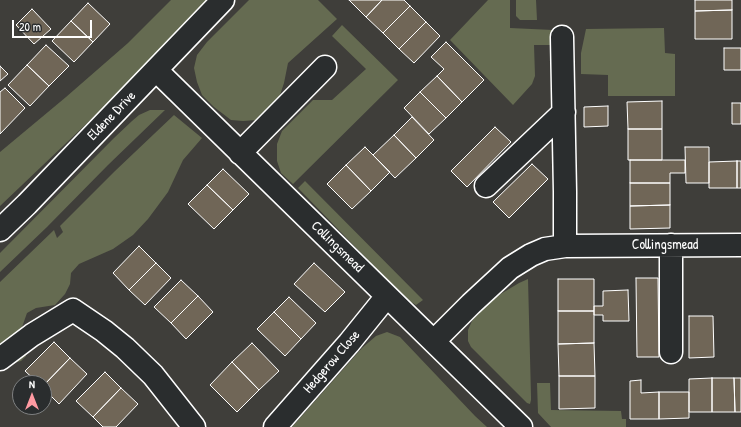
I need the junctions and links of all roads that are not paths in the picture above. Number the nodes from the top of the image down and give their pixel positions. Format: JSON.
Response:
{"nodes":[{"id":1,"x":223,"y":0,"type":"edge"},
{"id":2,"x":562,"y":37,"type":"dead end"},
{"id":3,"x":324,"y":66,"type":"dead end"},
{"id":4,"x":156,"y":70,"type":"junction"},
{"id":5,"x":564,"y":112,"type":"junction"},
{"id":6,"x":240,"y":153,"type":"junction"},
{"id":7,"x":486,"y":186,"type":"dead end"},
{"id":8,"x":0,"y":230,"type":"edge"},
{"id":9,"x":671,"y":245,"type":"junction"},
{"id":10,"x":741,"y":245,"type":"edge"},
{"id":11,"x":565,"y":246,"type":"junction"},
{"id":12,"x":387,"y":296,"type":"junction"},
{"id":13,"x":434,"y":341,"type":"junction"},
{"id":14,"x":671,"y":352,"type":"dead end"},
{"id":15,"x":0,"y":359,"type":"edge"},
{"id":16,"x":194,"y":427,"type":"edge"},
{"id":17,"x":274,"y":427,"type":"edge"},
{"id":18,"x":521,"y":427,"type":"edge"}],
"edges":[{"from":1,"to":4,"type":"street","name":"Eldene Drive"},
{"from":2,"to":5,"type":"street"},
{"from":3,"to":6,"type":"street"},
{"from":4,"to":6,"type":"street","name":"Collingsmead"},
{"from":4,"to":8,"type":"street","name":"Eldene Drive"},
{"from":5,"to":7,"type":"street"},
{"from":5,"to":11,"type":"street"},
{"from":6,"to":12,"type":"street","name":"Collingsmead"},
{"from":9,"to":10,"type":"street","name":"Collingsmead"},
{"from":9,"to":11,"type":"street","name":"Collingsmead"},
{"from":9,"to":14,"type":"street"},
{"from":11,"to":13,"type":"street","name":"Collingsmead"},
{"from":12,"to":13,"type":"street","name":"Collingsmead"},
{"from":12,"to":17,"type":"street","name":"Hedgerow Close"},
{"from":13,"to":18,"type":"street","name":"Collingsmead"},
{"from":15,"to":16,"type":"street"}]}
